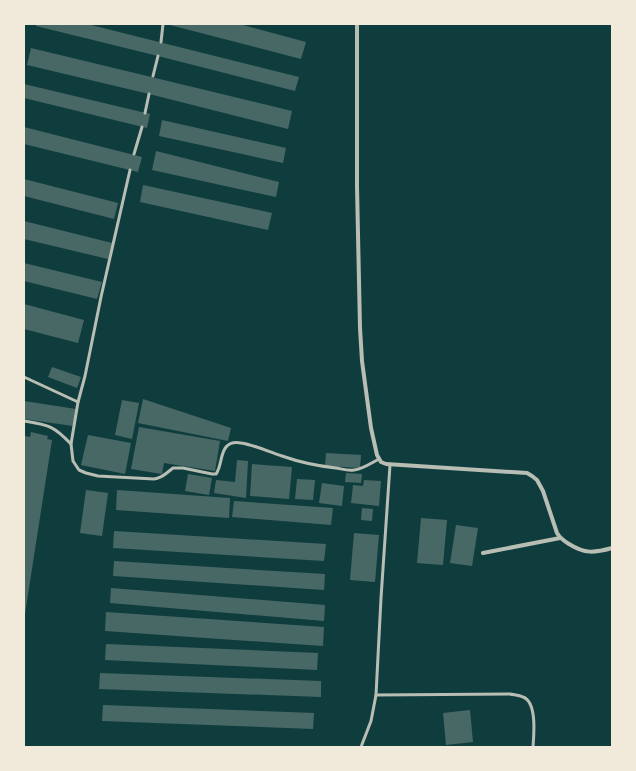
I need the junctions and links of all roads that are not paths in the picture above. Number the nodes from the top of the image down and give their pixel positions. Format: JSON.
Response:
{"nodes":[{"id":1,"x":163,"y":24,"type":"edge"},
{"id":2,"x":357,"y":24,"type":"edge"},
{"id":3,"x":161,"y":42,"type":"dead end"},
{"id":4,"x":158,"y":56,"type":"dead end"},
{"id":5,"x":153,"y":76,"type":"dead end"},
{"id":6,"x":149,"y":94,"type":"dead end"},
{"id":7,"x":145,"y":113,"type":"dead end"},
{"id":8,"x":142,"y":127,"type":"dead end"},
{"id":9,"x":134,"y":154,"type":"dead end"},
{"id":10,"x":130,"y":170,"type":"dead end"},
{"id":11,"x":24,"y":377,"type":"edge"},
{"id":12,"x":78,"y":402,"type":"junction"},
{"id":13,"x":24,"y":421,"type":"edge"},
{"id":14,"x":71,"y":444,"type":"junction"},
{"id":15,"x":379,"y":459,"type":"junction"},
{"id":16,"x":390,"y":465,"type":"junction"},
{"id":17,"x":560,"y":538,"type":"junction"},
{"id":18,"x":612,"y":548,"type":"edge"},
{"id":19,"x":483,"y":553,"type":"dead end"},
{"id":20,"x":376,"y":695,"type":"junction"},
{"id":21,"x":361,"y":747,"type":"edge"},
{"id":22,"x":533,"y":747,"type":"edge"}],
"edges":[{"from":1,"to":3,"type":"lane"},
{"from":2,"to":15,"type":"street"},
{"from":4,"to":5,"type":"lane"},
{"from":6,"to":7,"type":"lane"},
{"from":8,"to":9,"type":"lane"},
{"from":10,"to":12,"type":"lane"},
{"from":11,"to":12,"type":"lane"},
{"from":12,"to":14,"type":"lane"},
{"from":13,"to":14,"type":"lane"},
{"from":14,"to":15,"type":"lane"},
{"from":15,"to":16,"type":"street"},
{"from":16,"to":17,"type":"street"},
{"from":16,"to":20,"type":"lane"},
{"from":17,"to":18,"type":"street"},
{"from":17,"to":19,"type":"street"},
{"from":20,"to":21,"type":"lane"},
{"from":20,"to":22,"type":"lane"}]}
